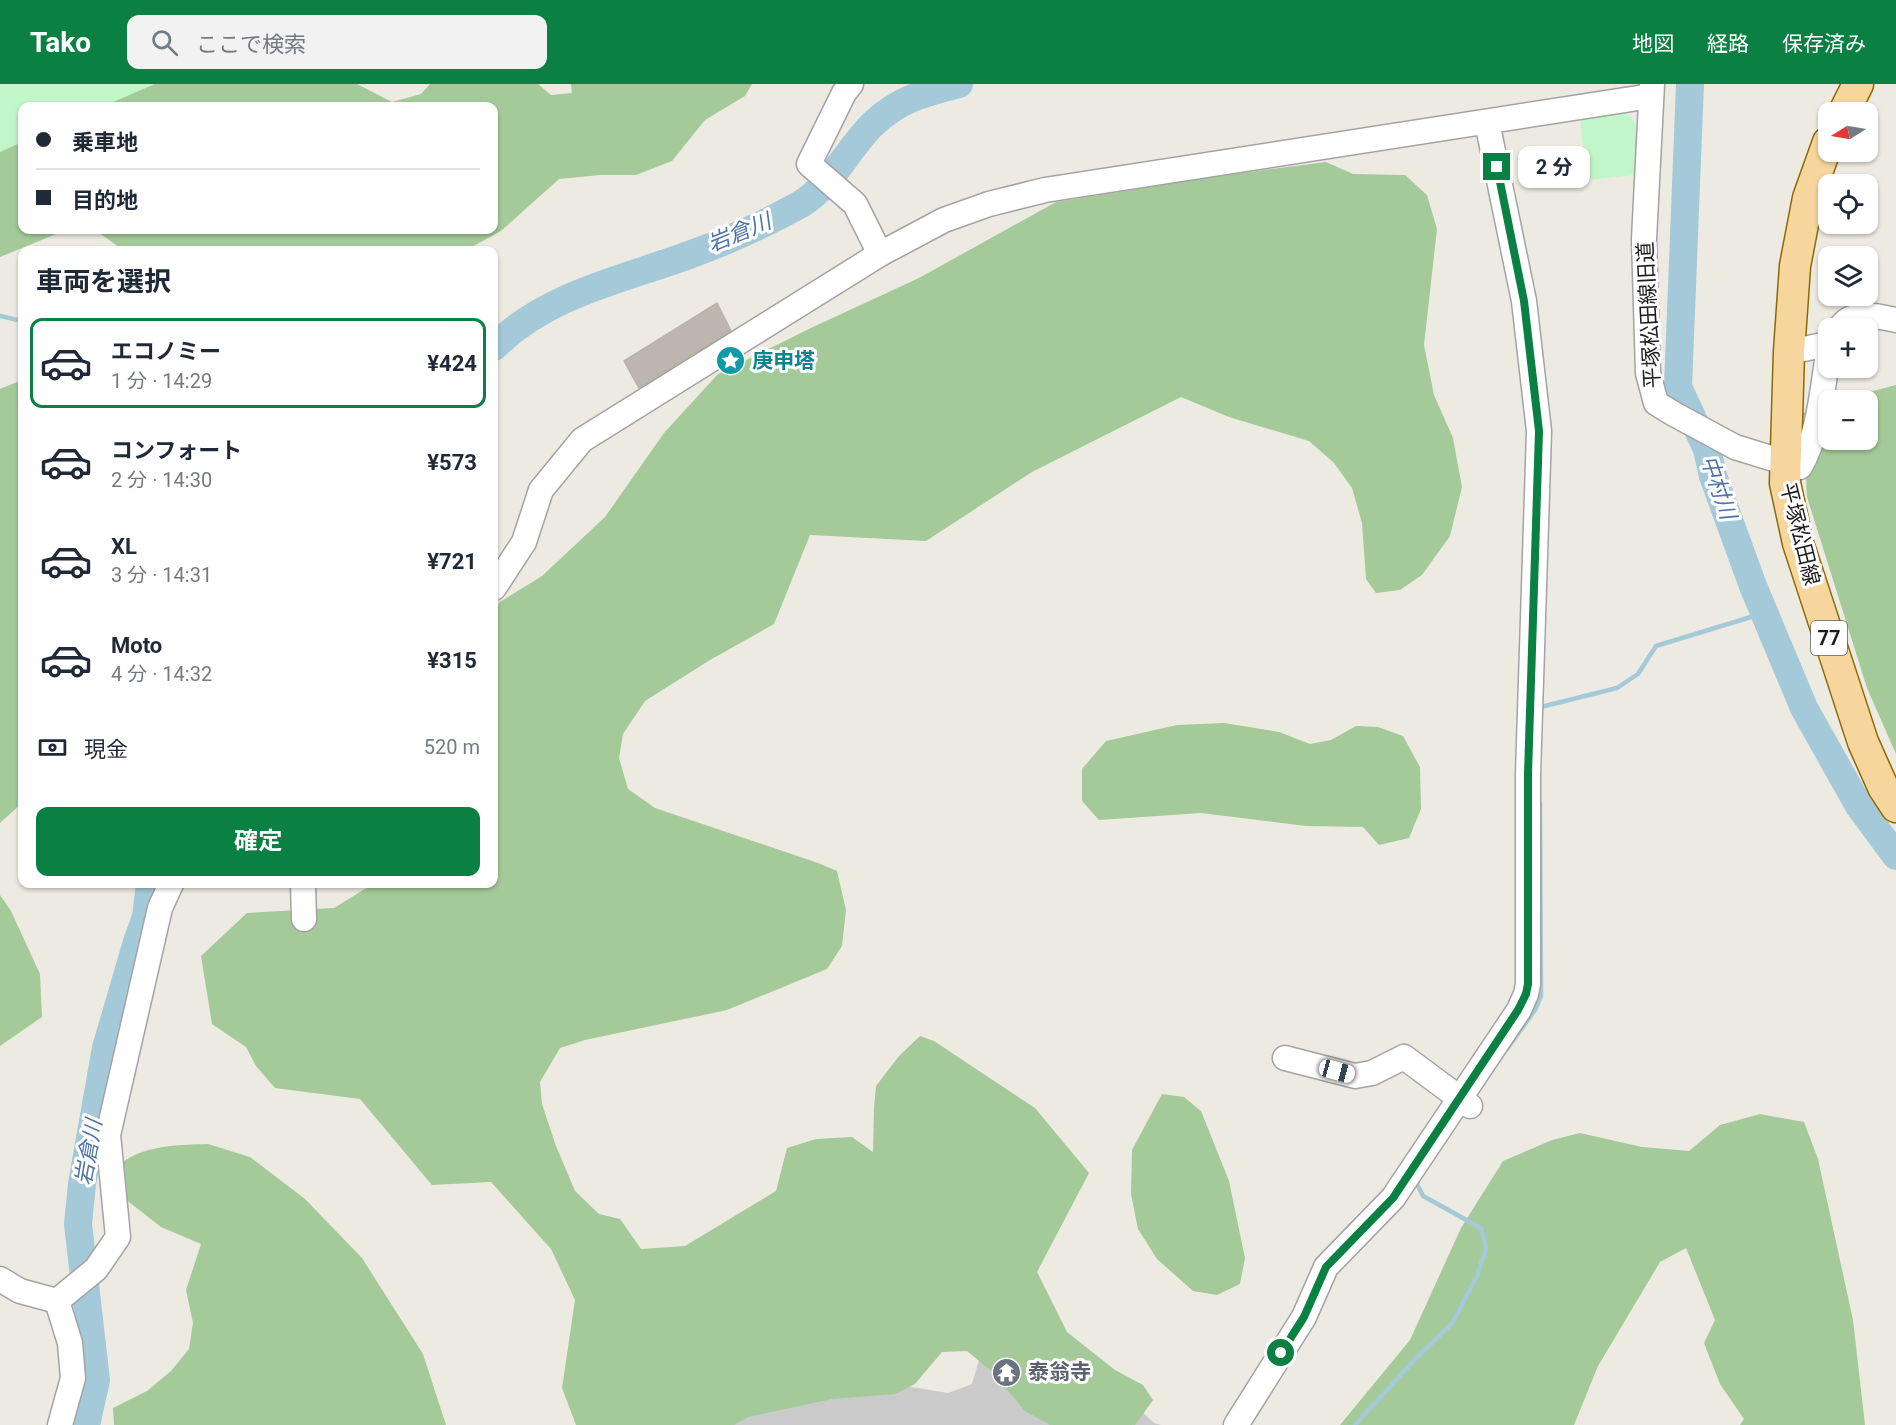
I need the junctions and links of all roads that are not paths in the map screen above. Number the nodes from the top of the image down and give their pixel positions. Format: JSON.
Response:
{"nodes":[{"id":1,"x":850,"y":84,"type":"edge"},
{"id":2,"x":1858,"y":84,"type":"edge"},
{"id":3,"x":1651,"y":90,"type":"edge"},
{"id":4,"x":1849,"y":102,"type":"edge"},
{"id":5,"x":1487,"y":122,"type":"junction"},
{"id":6,"x":1821,"y":162,"type":"edge"},
{"id":7,"x":880,"y":254,"type":"junction"},
{"id":8,"x":1857,"y":318,"type":"edge"},
{"id":9,"x":1896,"y":320,"type":"edge"},
{"id":10,"x":1818,"y":346,"type":"edge"},
{"id":11,"x":1789,"y":352,"type":"junction"},
{"id":12,"x":1823,"y":378,"type":"edge"},
{"id":13,"x":1785,"y":462,"type":"junction"},
{"id":14,"x":498,"y":582,"type":"edge"},
{"id":15,"x":1896,"y":807,"type":"edge"},
{"id":16,"x":169,"y":888,"type":"edge"},
{"id":17,"x":303,"y":888,"type":"edge"},
{"id":18,"x":304,"y":919,"type":"dead end"},
{"id":19,"x":1285,"y":1058,"type":"dead end"},
{"id":20,"x":1465,"y":1102,"type":"junction"},
{"id":21,"x":0,"y":1279,"type":"edge"},
{"id":22,"x":57,"y":1301,"type":"junction"},
{"id":23,"x":60,"y":1425,"type":"edge"},
{"id":24,"x":1236,"y":1425,"type":"edge"}],
"edges":[{"from":1,"to":7,"type":"street"},
{"from":2,"to":4,"type":"main road"},
{"from":3,"to":5,"type":"street"},
{"from":3,"to":13,"type":"street","name":"平塚松田線旧道"},
{"from":5,"to":7,"type":"street"},
{"from":5,"to":20,"type":"street"},
{"from":6,"to":11,"type":"main road","name":"平塚松田線","number":"77"},
{"from":7,"to":14,"type":"street"},
{"from":8,"to":9,"type":"street"},
{"from":10,"to":11,"type":"street"},
{"from":11,"to":13,"type":"main road","name":"平塚松田線","number":"77"},
{"from":12,"to":13,"type":"street"},
{"from":13,"to":15,"type":"main road","name":"平塚松田線","number":"77"},
{"from":16,"to":22,"type":"street"},
{"from":17,"to":18,"type":"street"},
{"from":19,"to":20,"type":"street"},
{"from":20,"to":24,"type":"street"},
{"from":21,"to":22,"type":"street"},
{"from":22,"to":23,"type":"street"}]}
